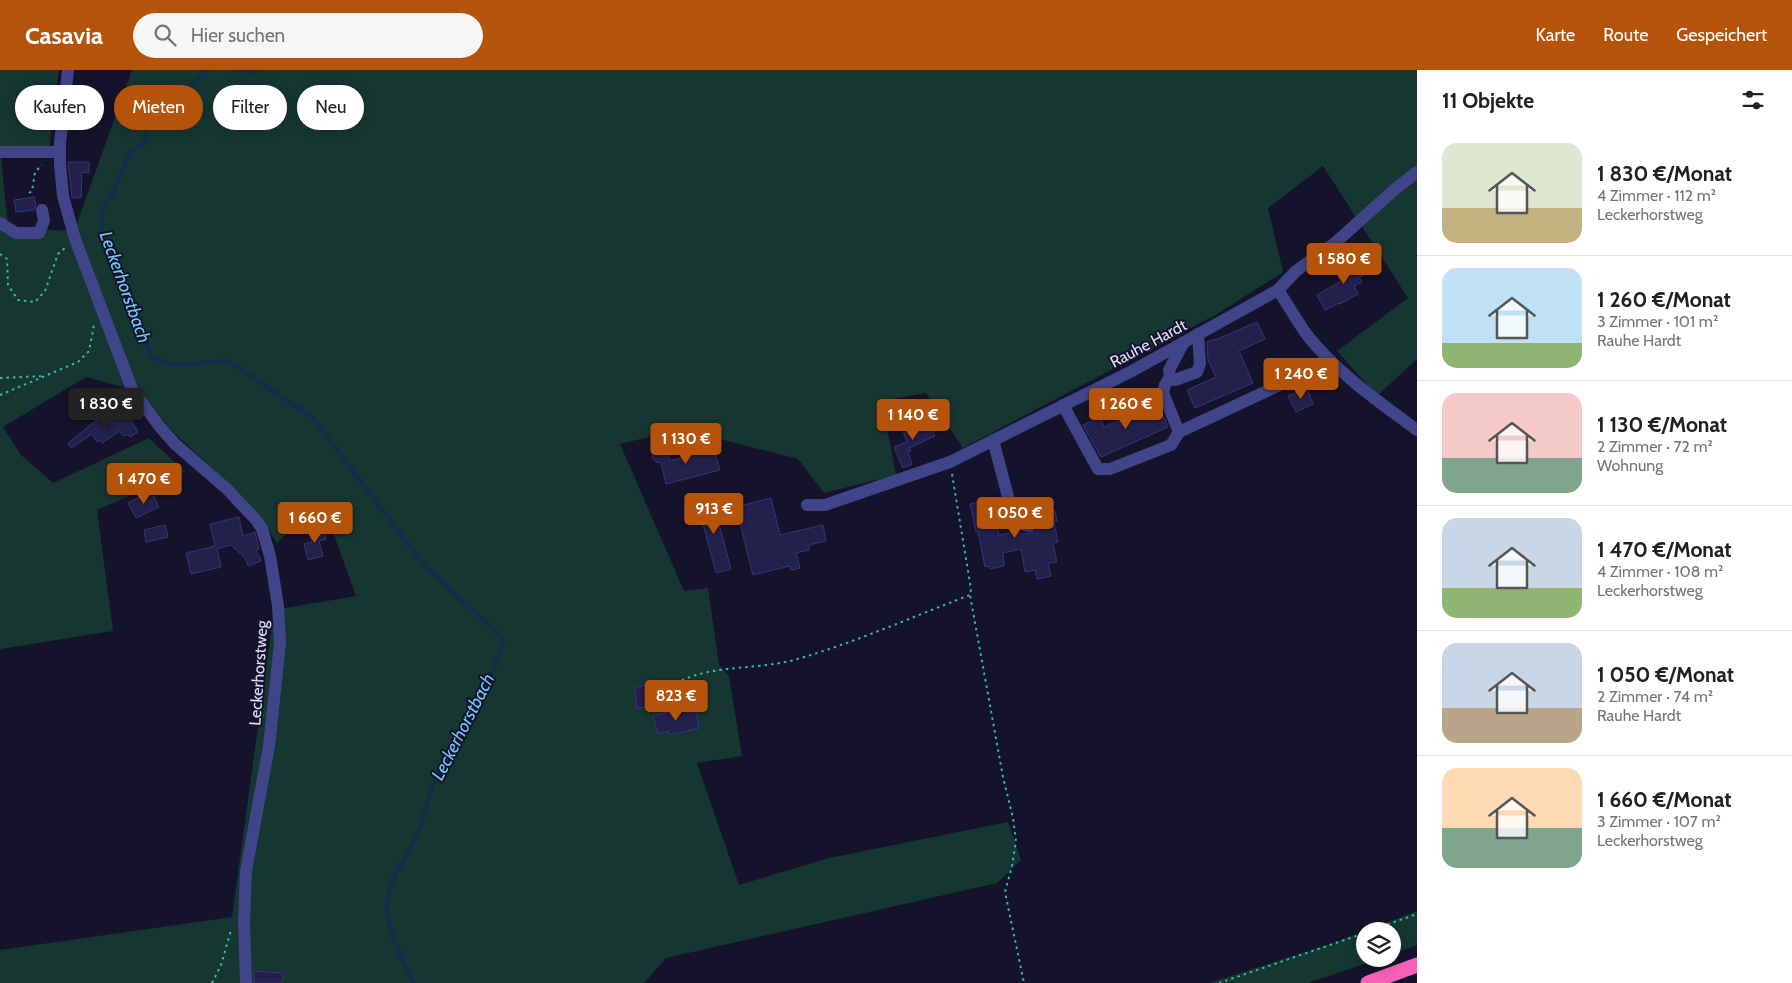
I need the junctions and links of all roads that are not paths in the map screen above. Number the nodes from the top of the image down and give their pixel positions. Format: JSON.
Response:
{"nodes":[{"id":1,"x":68,"y":70,"type":"edge"},
{"id":2,"x":0,"y":152,"type":"edge"},
{"id":3,"x":60,"y":154,"type":"junction"},
{"id":4,"x":1417,"y":172,"type":"edge"},
{"id":5,"x":42,"y":210,"type":"dead end"},
{"id":6,"x":0,"y":223,"type":"edge"},
{"id":7,"x":1278,"y":290,"type":"junction"},
{"id":8,"x":1198,"y":334,"type":"junction"},
{"id":9,"x":1184,"y":342,"type":"junction"},
{"id":10,"x":1331,"y":361,"type":"junction"},
{"id":11,"x":1170,"y":377,"type":"junction"},
{"id":12,"x":1063,"y":405,"type":"junction"},
{"id":13,"x":1417,"y":430,"type":"edge"},
{"id":14,"x":1179,"y":432,"type":"junction"},
{"id":15,"x":993,"y":440,"type":"junction"},
{"id":16,"x":807,"y":505,"type":"dead end"},
{"id":17,"x":1030,"y":526,"type":"dead end"},
{"id":18,"x":1417,"y":965,"type":"edge"},
{"id":19,"x":246,"y":983,"type":"edge"},
{"id":20,"x":1368,"y":983,"type":"edge"}],
"edges":[{"from":1,"to":3,"type":"street","name":"Leckerhorstweg"},
{"from":2,"to":3,"type":"street"},
{"from":3,"to":19,"type":"street","name":"Leckerhorstweg"},
{"from":4,"to":7,"type":"street","name":"Rauhe Hardt"},
{"from":5,"to":6,"type":"street"},
{"from":7,"to":8,"type":"street","name":"Rauhe Hardt"},
{"from":7,"to":10,"type":"street"},
{"from":8,"to":9,"type":"street","name":"Rauhe Hardt"},
{"from":8,"to":11,"type":"street"},
{"from":9,"to":11,"type":"street"},
{"from":9,"to":12,"type":"street","name":"Rauhe Hardt"},
{"from":10,"to":13,"type":"street"},
{"from":10,"to":14,"type":"street"},
{"from":11,"to":14,"type":"street"},
{"from":12,"to":14,"type":"street"},
{"from":12,"to":15,"type":"street","name":"Rauhe Hardt"},
{"from":15,"to":16,"type":"street","name":"Rauhe Hardt"},
{"from":15,"to":17,"type":"street"},
{"from":18,"to":20,"type":"highway"}]}
